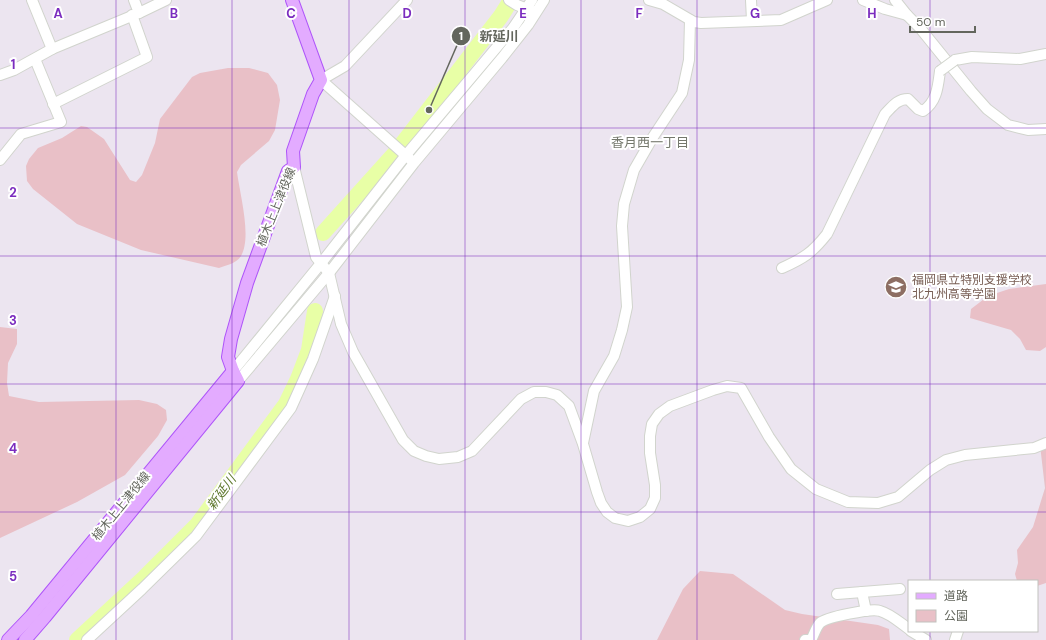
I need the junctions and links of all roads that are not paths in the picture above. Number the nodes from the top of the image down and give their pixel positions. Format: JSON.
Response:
{"nodes":[{"id":1,"x":32,"y":0,"type":"edge"},
{"id":2,"x":134,"y":0,"type":"edge"},
{"id":3,"x":166,"y":0,"type":"edge"},
{"id":4,"x":407,"y":0,"type":"edge"},
{"id":5,"x":509,"y":0,"type":"edge"},
{"id":6,"x":532,"y":0,"type":"edge"},
{"id":7,"x":544,"y":0,"type":"edge"},
{"id":8,"x":650,"y":0,"type":"edge"},
{"id":9,"x":752,"y":0,"type":"edge"},
{"id":10,"x":827,"y":0,"type":"edge"},
{"id":11,"x":863,"y":0,"type":"edge"},
{"id":12,"x":895,"y":0,"type":"edge"},
{"id":13,"x":293,"y":1,"type":"edge"},
{"id":14,"x":531,"y":11,"type":"junction"},
{"id":15,"x":135,"y":14,"type":"junction"},
{"id":16,"x":907,"y":15,"type":"junction"},
{"id":17,"x":690,"y":20,"type":"junction"},
{"id":18,"x":752,"y":20,"type":"junction"},
{"id":19,"x":52,"y":49,"type":"junction"},
{"id":20,"x":1046,"y":54,"type":"edge"},
{"id":21,"x":35,"y":59,"type":"junction"},
{"id":22,"x":0,"y":75,"type":"edge"},
{"id":23,"x":321,"y":80,"type":"junction"},
{"id":24,"x":53,"y":104,"type":"junction"},
{"id":25,"x":1046,"y":129,"type":"edge"},
{"id":26,"x":406,"y":155,"type":"junction"},
{"id":27,"x":1,"y":158,"type":"edge"},
{"id":28,"x":414,"y":163,"type":"junction"},
{"id":29,"x":294,"y":167,"type":"junction"},
{"id":30,"x":322,"y":262,"type":"junction"},
{"id":31,"x":782,"y":268,"type":"dead end"},
{"id":32,"x":329,"y":273,"type":"junction"},
{"id":33,"x":335,"y":296,"type":"junction"},
{"id":34,"x":233,"y":371,"type":"junction"},
{"id":35,"x":238,"y":382,"type":"junction"},
{"id":36,"x":1046,"y":443,"type":"edge"},
{"id":37,"x":583,"y":444,"type":"junction"},
{"id":38,"x":900,"y":589,"type":"dead end"},
{"id":39,"x":862,"y":592,"type":"junction"},
{"id":40,"x":837,"y":594,"type":"dead end"},
{"id":41,"x":866,"y":611,"type":"junction"},
{"id":42,"x":908,"y":629,"type":"edge"},
{"id":43,"x":913,"y":632,"type":"edge"},
{"id":44,"x":8,"y":640,"type":"edge"},
{"id":45,"x":25,"y":640,"type":"edge"},
{"id":46,"x":87,"y":640,"type":"edge"},
{"id":47,"x":805,"y":640,"type":"edge"},
{"id":48,"x":926,"y":640,"type":"edge"}],
"edges":[{"from":1,"to":19,"type":"street"},
{"from":2,"to":15,"type":"street"},
{"from":3,"to":15,"type":"street"},
{"from":4,"to":23,"type":"street"},
{"from":5,"to":14,"type":"street"},
{"from":6,"to":14,"type":"street"},
{"from":7,"to":14,"type":"street"},
{"from":8,"to":17,"type":"street"},
{"from":9,"to":18,"type":"street"},
{"from":10,"to":18,"type":"street"},
{"from":11,"to":16,"type":"street"},
{"from":12,"to":16,"type":"street"},
{"from":13,"to":23,"type":"main road"},
{"from":14,"to":26,"type":"street"},
{"from":14,"to":28,"type":"street"},
{"from":15,"to":19,"type":"street"},
{"from":15,"to":24,"type":"street"},
{"from":16,"to":25,"type":"street"},
{"from":17,"to":18,"type":"street"},
{"from":17,"to":37,"type":"street"},
{"from":19,"to":21,"type":"street"},
{"from":20,"to":31,"type":"street","bridge":true},
{"from":21,"to":22,"type":"street"},
{"from":21,"to":24,"type":"street"},
{"from":23,"to":26,"type":"street"},
{"from":23,"to":29,"type":"main road","name":"植木上上津役線"},
{"from":24,"to":27,"type":"street"},
{"from":26,"to":28,"type":"street"},
{"from":26,"to":30,"type":"street"},
{"from":28,"to":32,"type":"street"},
{"from":29,"to":30,"type":"street"},
{"from":29,"to":34,"type":"main road","name":"植木上上津役線"},
{"from":30,"to":32,"type":"street"},
{"from":30,"to":34,"type":"street"},
{"from":32,"to":33,"type":"street"},
{"from":32,"to":35,"type":"street"},
{"from":33,"to":37,"type":"street"},
{"from":33,"to":46,"type":"street"},
{"from":34,"to":35,"type":"main road","name":"植木上上津役線"},
{"from":34,"to":44,"type":"main road","name":"植木上上津役線"},
{"from":35,"to":45,"type":"main road","name":"植木上上津役線"},
{"from":36,"to":37,"type":"street"},
{"from":38,"to":39,"type":"street"},
{"from":39,"to":40,"type":"street"},
{"from":39,"to":41,"type":"street"},
{"from":41,"to":42,"type":"street"},
{"from":41,"to":47,"type":"street"},
{"from":43,"to":48,"type":"street"}]}
